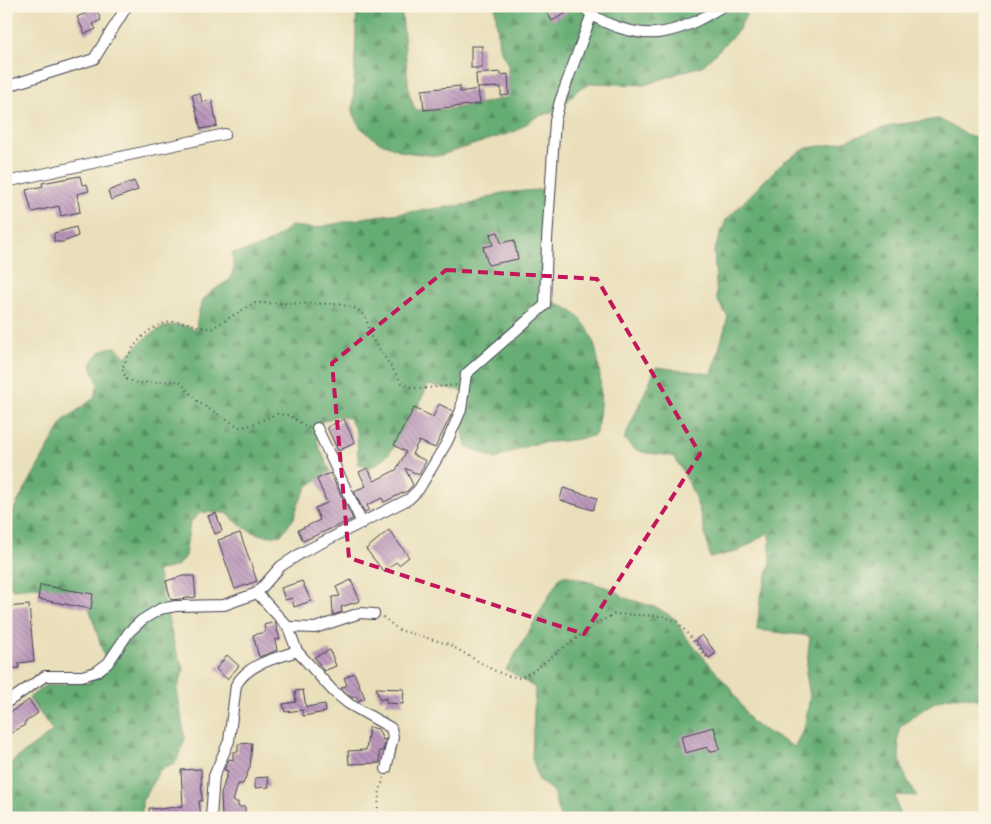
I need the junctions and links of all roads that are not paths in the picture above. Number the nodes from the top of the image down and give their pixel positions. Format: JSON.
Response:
{"nodes":[{"id":1,"x":127,"y":6,"type":"edge"},
{"id":2,"x":583,"y":6,"type":"edge"},
{"id":3,"x":723,"y":6,"type":"edge"},
{"id":4,"x":592,"y":16,"type":"junction"},
{"id":5,"x":6,"y":89,"type":"edge"},
{"id":6,"x":225,"y":134,"type":"dead end"},
{"id":7,"x":6,"y":182,"type":"edge"},
{"id":8,"x":317,"y":428,"type":"road end"},
{"id":9,"x":362,"y":523,"type":"junction"},
{"id":10,"x":257,"y":594,"type":"junction"},
{"id":11,"x":374,"y":614,"type":"road end"},
{"id":12,"x":288,"y":627,"type":"junction"},
{"id":13,"x":297,"y":652,"type":"junction"},
{"id":14,"x":6,"y":703,"type":"edge"},
{"id":15,"x":386,"y":770,"type":"road end"},
{"id":16,"x":212,"y":818,"type":"edge"}],
"edges":[{"from":1,"to":5,"type":"street"},
{"from":2,"to":4,"type":"street"},
{"from":3,"to":4,"type":"street"},
{"from":4,"to":9,"type":"street"},
{"from":6,"to":7,"type":"street"},
{"from":8,"to":9,"type":"street"},
{"from":9,"to":10,"type":"street"},
{"from":10,"to":12,"type":"street"},
{"from":10,"to":14,"type":"street"},
{"from":11,"to":12,"type":"street"},
{"from":12,"to":13,"type":"street"},
{"from":13,"to":15,"type":"street"},
{"from":13,"to":16,"type":"street"}]}
